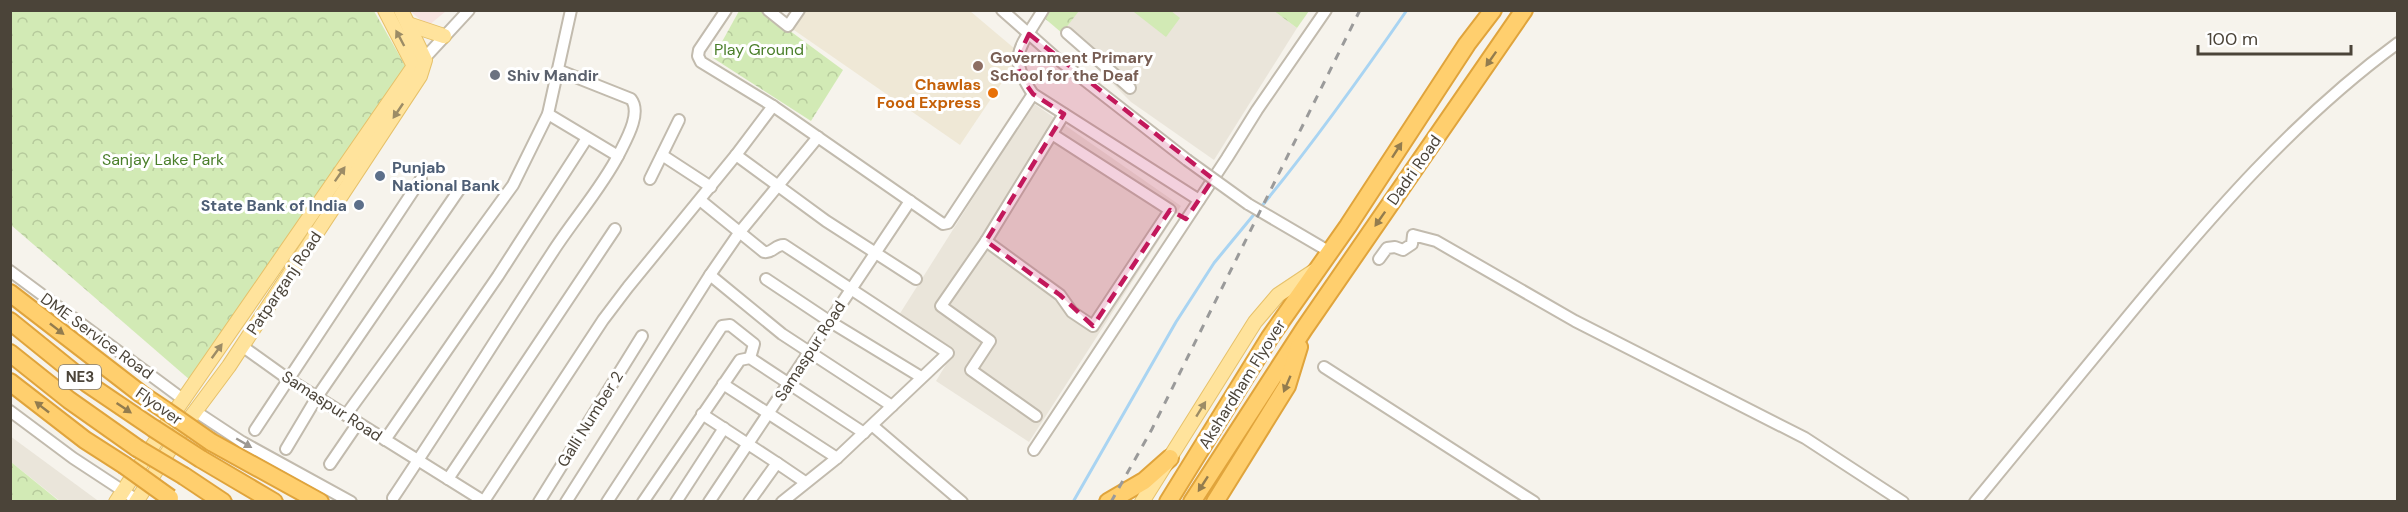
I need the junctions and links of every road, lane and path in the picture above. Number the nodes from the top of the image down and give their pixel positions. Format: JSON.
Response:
{"nodes":[{"id":1,"x":385,"y":10,"type":"edge"},
{"id":2,"x":400,"y":10,"type":"edge"},
{"id":3,"x":468,"y":10,"type":"edge"},
{"id":4,"x":570,"y":10,"type":"edge"},
{"id":5,"x":726,"y":10,"type":"edge"},
{"id":6,"x":768,"y":10,"type":"edge"},
{"id":7,"x":800,"y":10,"type":"edge"},
{"id":8,"x":1002,"y":10,"type":"edge"},
{"id":9,"x":1043,"y":10,"type":"edge"},
{"id":10,"x":1326,"y":10,"type":"edge"},
{"id":11,"x":1493,"y":10,"type":"edge"},
{"id":12,"x":1524,"y":10,"type":"edge"},
{"id":13,"x":408,"y":24,"type":"junction"},
{"id":14,"x":1067,"y":33,"type":"dead end"},
{"id":15,"x":1029,"y":34,"type":"junction"},
{"id":16,"x":444,"y":36,"type":"junction"},
{"id":17,"x":2397,"y":43,"type":"edge"},
{"id":18,"x":419,"y":63,"type":"junction"},
{"id":19,"x":558,"y":70,"type":"junction"},
{"id":20,"x":1130,"y":88,"type":"dead end"},
{"id":21,"x":1032,"y":94,"type":"junction"},
{"id":22,"x":772,"y":106,"type":"junction"},
{"id":23,"x":548,"y":114,"type":"junction"},
{"id":24,"x":1064,"y":114,"type":"junction"},
{"id":25,"x":679,"y":120,"type":"dead end"},
{"id":26,"x":1052,"y":134,"type":"junction"},
{"id":27,"x":818,"y":137,"type":"junction"},
{"id":28,"x":587,"y":138,"type":"junction"},
{"id":29,"x":662,"y":155,"type":"junction"},
{"id":30,"x":736,"y":155,"type":"junction"},
{"id":31,"x":618,"y":156,"type":"junction"},
{"id":32,"x":421,"y":179,"type":"dead end"},
{"id":33,"x":650,"y":179,"type":"dead end"},
{"id":34,"x":711,"y":187,"type":"junction"},
{"id":35,"x":778,"y":187,"type":"junction"},
{"id":36,"x":459,"y":190,"type":"dead end"},
{"id":37,"x":700,"y":200,"type":"junction"},
{"id":38,"x":1198,"y":200,"type":"junction"},
{"id":39,"x":910,"y":201,"type":"junction"},
{"id":40,"x":1170,"y":210,"type":"junction"},
{"id":41,"x":1186,"y":219,"type":"junction"},
{"id":42,"x":615,"y":229,"type":"dead end"},
{"id":43,"x":739,"y":233,"type":"junction"},
{"id":44,"x":986,"y":241,"type":"junction"},
{"id":45,"x":1330,"y":252,"type":"junction"},
{"id":46,"x":876,"y":253,"type":"junction"},
{"id":47,"x":1379,"y":259,"type":"dead end"},
{"id":48,"x":1318,"y":268,"type":"junction"},
{"id":49,"x":10,"y":271,"type":"edge"},
{"id":50,"x":710,"y":275,"type":"junction"},
{"id":51,"x":766,"y":279,"type":"dead end"},
{"id":52,"x":916,"y":279,"type":"dead end"},
{"id":53,"x":850,"y":290,"type":"junction"},
{"id":54,"x":10,"y":293,"type":"edge"},
{"id":55,"x":10,"y":321,"type":"edge"},
{"id":56,"x":830,"y":321,"type":"junction"},
{"id":57,"x":1304,"y":329,"type":"junction"},
{"id":58,"x":642,"y":336,"type":"dead end"},
{"id":59,"x":242,"y":346,"type":"junction"},
{"id":60,"x":809,"y":351,"type":"junction"},
{"id":61,"x":10,"y":353,"type":"edge"},
{"id":62,"x":750,"y":357,"type":"junction"},
{"id":63,"x":1324,"y":367,"type":"dead end"},
{"id":64,"x":921,"y":377,"type":"junction"},
{"id":65,"x":288,"y":379,"type":"junction"},
{"id":66,"x":10,"y":382,"type":"edge"},
{"id":67,"x":789,"y":383,"type":"junction"},
{"id":68,"x":723,"y":384,"type":"junction"},
{"id":69,"x":317,"y":397,"type":"junction"},
{"id":70,"x":184,"y":399,"type":"junction"},
{"id":71,"x":892,"y":406,"type":"junction"},
{"id":72,"x":10,"y":411,"type":"edge"},
{"id":73,"x":195,"y":411,"type":"junction"},
{"id":74,"x":702,"y":414,"type":"junction"},
{"id":75,"x":768,"y":414,"type":"junction"},
{"id":76,"x":346,"y":415,"type":"junction"},
{"id":77,"x":1036,"y":416,"type":"dead end"},
{"id":78,"x":358,"y":423,"type":"junction"},
{"id":79,"x":724,"y":428,"type":"junction"},
{"id":80,"x":869,"y":429,"type":"junction"},
{"id":81,"x":255,"y":430,"type":"dead end"},
{"id":82,"x":385,"y":440,"type":"junction"},
{"id":83,"x":748,"y":444,"type":"junction"},
{"id":84,"x":286,"y":449,"type":"dead end"},
{"id":85,"x":1034,"y":450,"type":"dead end"},
{"id":86,"x":837,"y":458,"type":"junction"},
{"id":87,"x":1170,"y":458,"type":"junction"},
{"id":88,"x":418,"y":460,"type":"junction"},
{"id":89,"x":777,"y":463,"type":"junction"},
{"id":90,"x":330,"y":464,"type":"dead end"},
{"id":91,"x":448,"y":479,"type":"junction"},
{"id":92,"x":805,"y":482,"type":"junction"},
{"id":93,"x":119,"y":496,"type":"edge"},
{"id":94,"x":393,"y":498,"type":"dead end"},
{"id":95,"x":138,"y":501,"type":"edge"},
{"id":96,"x":177,"y":501,"type":"edge"},
{"id":97,"x":223,"y":501,"type":"edge"},
{"id":98,"x":274,"y":501,"type":"edge"},
{"id":99,"x":320,"y":501,"type":"edge"},
{"id":100,"x":351,"y":501,"type":"edge"},
{"id":101,"x":485,"y":501,"type":"edge"},
{"id":102,"x":539,"y":501,"type":"edge"},
{"id":103,"x":566,"y":501,"type":"edge"},
{"id":104,"x":607,"y":501,"type":"edge"},
{"id":105,"x":643,"y":501,"type":"edge"},
{"id":106,"x":676,"y":501,"type":"edge"},
{"id":107,"x":709,"y":501,"type":"edge"},
{"id":108,"x":749,"y":501,"type":"edge"},
{"id":109,"x":782,"y":501,"type":"edge"},
{"id":110,"x":962,"y":501,"type":"edge"},
{"id":111,"x":1108,"y":501,"type":"edge"},
{"id":112,"x":1142,"y":501,"type":"edge"},
{"id":113,"x":1168,"y":501,"type":"edge"},
{"id":114,"x":1192,"y":501,"type":"edge"},
{"id":115,"x":1215,"y":501,"type":"edge"},
{"id":116,"x":1534,"y":501,"type":"edge"},
{"id":117,"x":1903,"y":501,"type":"edge"},
{"id":118,"x":1975,"y":501,"type":"edge"}],
"edges":[{"from":18,"to":1,"type":"main road","one_way":true},
{"from":2,"to":13,"type":"main road"},
{"from":3,"to":16,"type":"street"},
{"from":4,"to":19,"type":"street"},
{"from":5,"to":22,"type":"street"},
{"from":6,"to":7,"type":"street"},
{"from":8,"to":15,"type":"street"},
{"from":9,"to":15,"type":"street"},
{"from":10,"to":38,"type":"street"},
{"from":45,"to":11,"type":"highway","name":"Dadri Road","one_way":true},
{"from":12,"to":57,"type":"highway","name":"Dadri Road","one_way":true},
{"from":13,"to":16,"type":"main road"},
{"from":13,"to":18,"type":"main road"},
{"from":14,"to":20,"type":"street"},
{"from":15,"to":21,"type":"street"},
{"from":15,"to":45,"type":"street","bridge":true},
{"from":16,"to":18,"type":"street"},
{"from":17,"to":118,"type":"street"},
{"from":18,"to":59,"type":"main road","name":"Patparganj Road","one_way":true},
{"from":70,"to":18,"type":"main road","name":"Patparganj Road","one_way":true},
{"from":19,"to":23,"type":"street"},
{"from":19,"to":31,"type":"street"},
{"from":21,"to":24,"type":"street"},
{"from":21,"to":39,"type":"street"},
{"from":22,"to":27,"type":"street"},
{"from":22,"to":30,"type":"street"},
{"from":23,"to":28,"type":"street"},
{"from":23,"to":76,"type":"street"},
{"from":24,"to":26,"type":"street"},
{"from":24,"to":38,"type":"street"},
{"from":25,"to":29,"type":"street"},
{"from":26,"to":40,"type":"street"},
{"from":26,"to":44,"type":"street"},
{"from":27,"to":35,"type":"street"},
{"from":27,"to":39,"type":"street"},
{"from":28,"to":31,"type":"street"},
{"from":28,"to":82,"type":"street"},
{"from":29,"to":33,"type":"street"},
{"from":29,"to":34,"type":"street"},
{"from":30,"to":34,"type":"street"},
{"from":30,"to":35,"type":"street"},
{"from":31,"to":88,"type":"street"},
{"from":32,"to":65,"type":"street"},
{"from":34,"to":37,"type":"street"},
{"from":35,"to":43,"type":"street"},
{"from":35,"to":46,"type":"street"},
{"from":36,"to":69,"type":"street"},
{"from":37,"to":43,"type":"street"},
{"from":37,"to":101,"type":"street"},
{"from":38,"to":41,"type":"street"},
{"from":39,"to":46,"type":"street","name":"Samaspur Road"},
{"from":40,"to":41,"type":"street"},
{"from":40,"to":44,"type":"street"},
{"from":41,"to":85,"type":"street"},
{"from":42,"to":91,"type":"street"},
{"from":43,"to":50,"type":"street"},
{"from":43,"to":53,"type":"street"},
{"from":44,"to":77,"type":"street"},
{"from":45,"to":48,"type":"highway","name":"Dadri Road"},
{"from":46,"to":52,"type":"street"},
{"from":46,"to":53,"type":"street","name":"Samaspur Road"},
{"from":47,"to":117,"type":"street"},
{"from":87,"to":48,"type":"main road","one_way":true},
{"from":48,"to":113,"type":"highway","name":"Akshardham Flyover"},
{"from":49,"to":70,"type":"street","name":"DME Service Road"},
{"from":50,"to":60,"type":"street"},
{"from":50,"to":103,"type":"street"},
{"from":51,"to":56,"type":"street"},
{"from":53,"to":56,"type":"street","name":"Samaspur Road"},
{"from":53,"to":64,"type":"street"},
{"from":54,"to":99,"type":"highway","name":"Flyover","one_way":true,"bridge":true},
{"from":55,"to":98,"type":"highway","number":"NE3","one_way":true,"bridge":true},
{"from":56,"to":60,"type":"street","name":"Samaspur Road"},
{"from":56,"to":64,"type":"street"},
{"from":57,"to":114,"type":"highway","name":"Akshardham Flyover","one_way":true},
{"from":57,"to":115,"type":"highway","one_way":true},
{"from":58,"to":102,"type":"street","name":"Galli Number 2"},
{"from":59,"to":65,"type":"street","name":"Samaspur Road"},
{"from":59,"to":73,"type":"main road","name":"Patparganj Road"},
{"from":60,"to":67,"type":"street","name":"Samaspur Road"},
{"from":60,"to":71,"type":"street"},
{"from":61,"to":97,"type":"highway","number":"NE3","bridge":true},
{"from":62,"to":67,"type":"street"},
{"from":62,"to":68,"type":"street"},
{"from":62,"to":104,"type":"street"},
{"from":63,"to":116,"type":"street"},
{"from":64,"to":71,"type":"street"},
{"from":65,"to":69,"type":"street","name":"Samaspur Road"},
{"from":65,"to":81,"type":"street"},
{"from":96,"to":66,"type":"highway","one_way":true,"bridge":true},
{"from":67,"to":75,"type":"street","name":"Samaspur Road"},
{"from":67,"to":80,"type":"street"},
{"from":68,"to":74,"type":"street"},
{"from":68,"to":75,"type":"street"},
{"from":69,"to":76,"type":"street","name":"Samaspur Road"},
{"from":69,"to":84,"type":"street"},
{"from":70,"to":93,"type":"main road","name":"Patparganj Road"},
{"from":71,"to":80,"type":"street"},
{"from":72,"to":93,"type":"street"},
{"from":73,"to":95,"type":"main road","name":"Patparganj Road"},
{"from":73,"to":100,"type":"street","one_way":true},
{"from":74,"to":79,"type":"street"},
{"from":74,"to":105,"type":"street"},
{"from":75,"to":83,"type":"street","name":"Samaspur Road"},
{"from":75,"to":86,"type":"street"},
{"from":76,"to":78,"type":"street","name":"Samaspur Road"},
{"from":78,"to":82,"type":"street","name":"Samaspur Road"},
{"from":78,"to":90,"type":"street"},
{"from":79,"to":83,"type":"street"},
{"from":79,"to":106,"type":"street"},
{"from":80,"to":86,"type":"street"},
{"from":80,"to":110,"type":"street"},
{"from":82,"to":88,"type":"street","name":"Samaspur Road"},
{"from":83,"to":89,"type":"street"},
{"from":83,"to":107,"type":"street","name":"Samaspur Road"},
{"from":86,"to":92,"type":"street"},
{"from":87,"to":111,"type":"highway"},
{"from":87,"to":112,"type":"main road"},
{"from":88,"to":91,"type":"street","name":"Samaspur Road"},
{"from":88,"to":94,"type":"street"},
{"from":89,"to":92,"type":"street"},
{"from":89,"to":108,"type":"street"},
{"from":91,"to":101,"type":"street","name":"Samaspur Road"},
{"from":92,"to":109,"type":"street"},
{"from":93,"to":95,"type":"street"}]}
